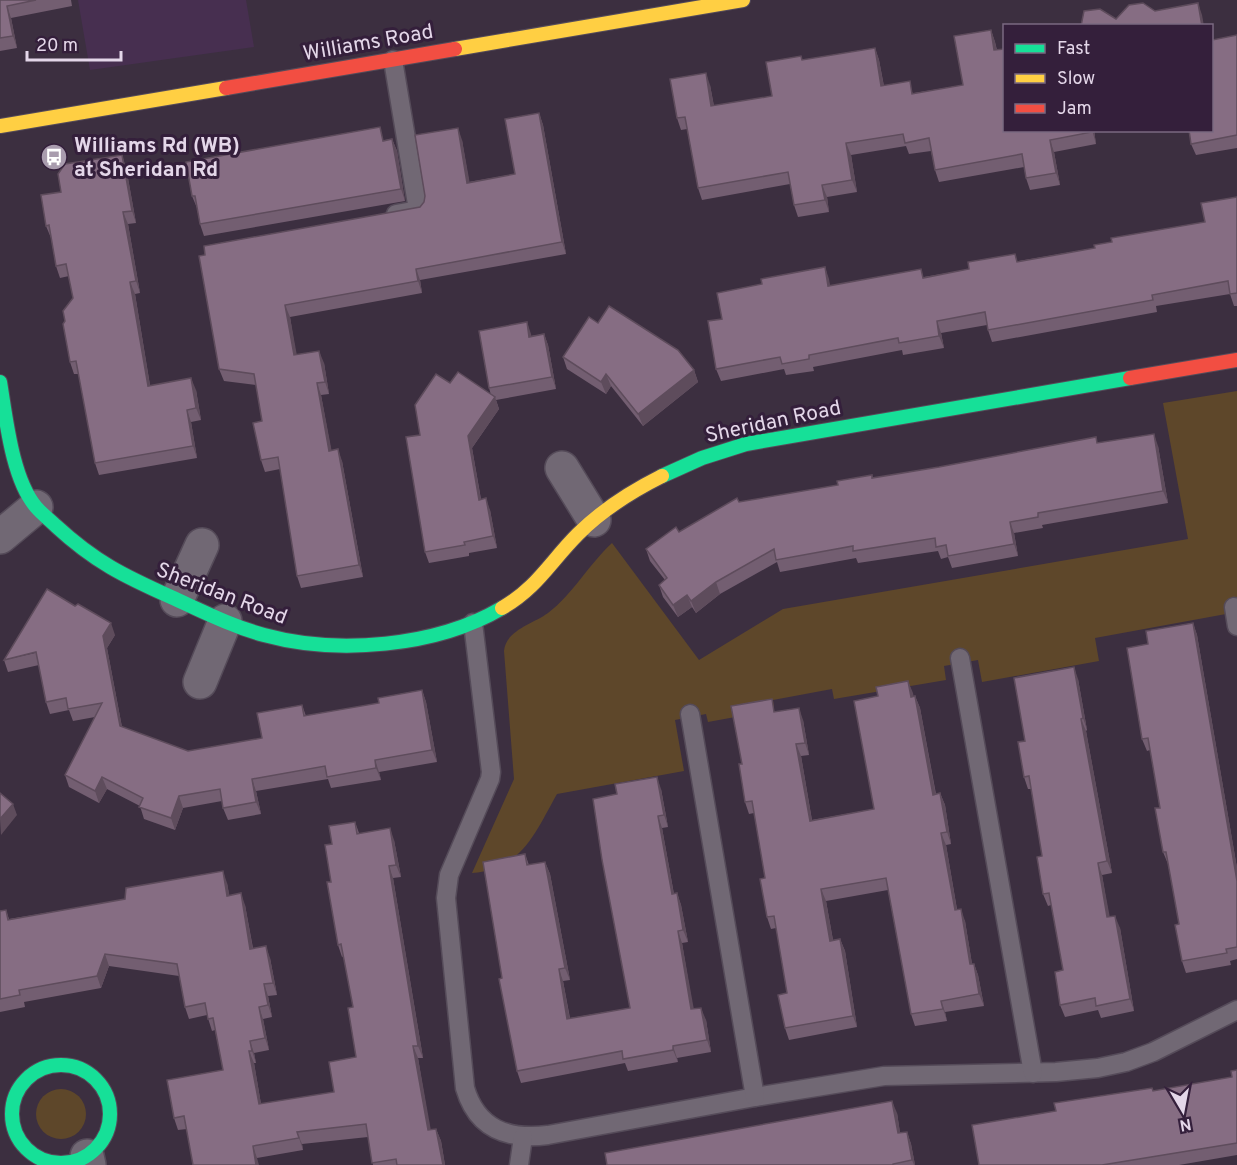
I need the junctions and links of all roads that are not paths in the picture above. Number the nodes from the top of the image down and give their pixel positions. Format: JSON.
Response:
{"nodes":[{"id":1,"x":743,"y":0,"type":"edge"},
{"id":2,"x":393,"y":60,"type":"junction"},
{"id":3,"x":0,"y":126,"type":"edge"},
{"id":4,"x":384,"y":216,"type":"edge"},
{"id":5,"x":1237,"y":360,"type":"edge"},
{"id":6,"x":0,"y":382,"type":"edge"},
{"id":7,"x":562,"y":468,"type":"dead end"},
{"id":8,"x":36,"y":507,"type":"junction"},
{"id":9,"x":594,"y":520,"type":"junction"},
{"id":10,"x":0,"y":537,"type":"edge"},
{"id":11,"x":202,"y":545,"type":"dead end"},
{"id":12,"x":177,"y":600,"type":"junction"},
{"id":13,"x":1234,"y":607,"type":"dead end"},
{"id":14,"x":225,"y":621,"type":"junction"},
{"id":15,"x":473,"y":623,"type":"junction"},
{"id":16,"x":1237,"y":626,"type":"edge"},
{"id":17,"x":960,"y":658,"type":"dead end"},
{"id":18,"x":200,"y":682,"type":"dead end"},
{"id":19,"x":690,"y":714,"type":"dead end"},
{"id":20,"x":1237,"y":1010,"type":"edge"},
{"id":21,"x":1033,"y":1073,"type":"junction"},
{"id":22,"x":755,"y":1097,"type":"junction"},
{"id":23,"x":523,"y":1137,"type":"junction"},
{"id":24,"x":88,"y":1160,"type":"edge"},
{"id":25,"x":519,"y":1165,"type":"edge"}],
"edges":[{"from":1,"to":2,"type":"street","name":"Williams Road"},
{"from":2,"to":3,"type":"street","name":"Williams Road"},
{"from":2,"to":4,"type":"lane"},
{"from":5,"to":9,"type":"street","name":"Sheridan Road"},
{"from":6,"to":8,"type":"street","name":"Sheridan Road"},
{"from":7,"to":9,"type":"street"},
{"from":8,"to":10,"type":"street"},
{"from":8,"to":12,"type":"street","name":"Sheridan Road"},
{"from":9,"to":15,"type":"street","name":"Sheridan Road"},
{"from":11,"to":12,"type":"street"},
{"from":12,"to":14,"type":"street","name":"Sheridan Road"},
{"from":13,"to":16,"type":"lane"},
{"from":14,"to":15,"type":"street","name":"Sheridan Road"},
{"from":14,"to":18,"type":"street"},
{"from":15,"to":23,"type":"lane"},
{"from":17,"to":21,"type":"lane"},
{"from":19,"to":22,"type":"lane"},
{"from":20,"to":21,"type":"lane"},
{"from":21,"to":22,"type":"lane"},
{"from":22,"to":23,"type":"lane"},
{"from":23,"to":25,"type":"lane"},
{"from":24,"to":24,"type":"street"}]}
